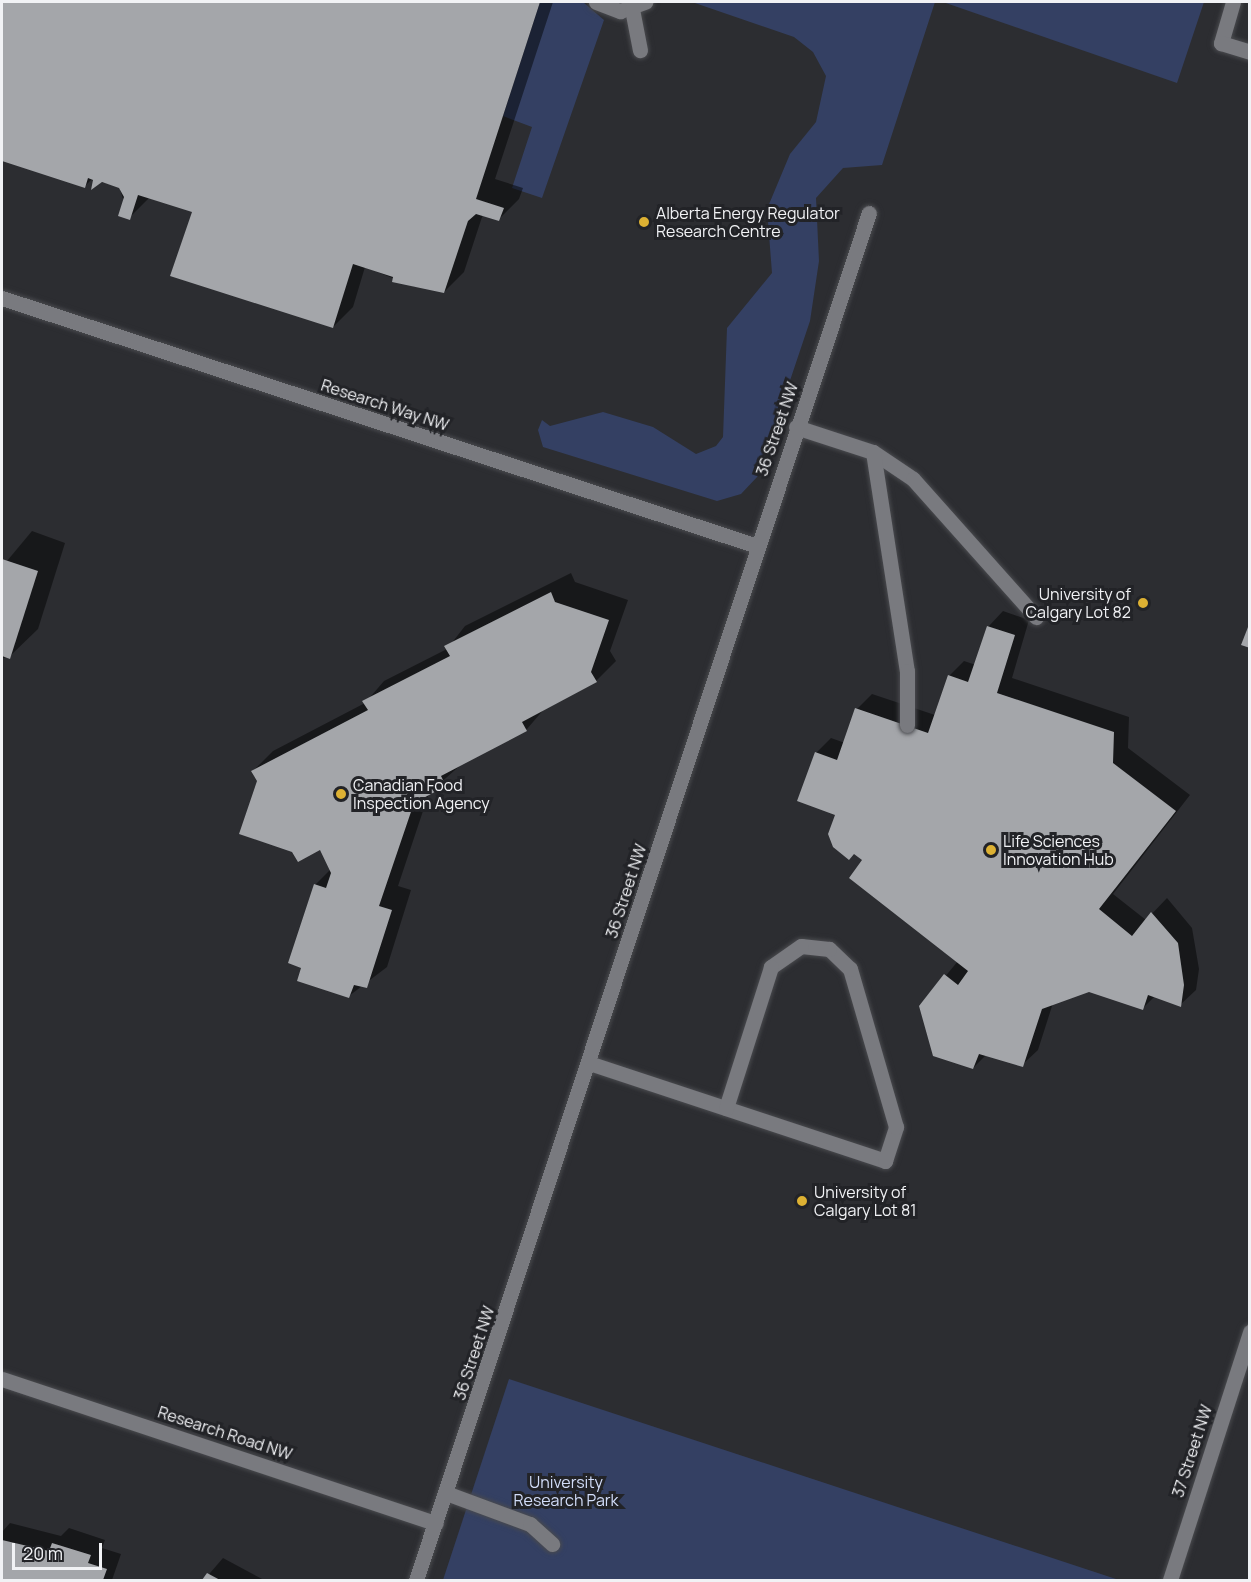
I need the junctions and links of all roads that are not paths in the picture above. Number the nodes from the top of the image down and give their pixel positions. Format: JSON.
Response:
{"nodes":[{"id":1,"x":596,"y":2,"type":"edge"},
{"id":2,"x":1233,"y":2,"type":"edge"},
{"id":3,"x":639,"y":5,"type":"edge"},
{"id":4,"x":640,"y":50,"type":"dead end"},
{"id":5,"x":1250,"y":52,"type":"edge"},
{"id":6,"x":869,"y":213,"type":"dead end"},
{"id":7,"x":2,"y":298,"type":"edge"},
{"id":8,"x":796,"y":427,"type":"junction"},
{"id":9,"x":873,"y":452,"type":"junction"},
{"id":10,"x":757,"y":546,"type":"junction"},
{"id":11,"x":1036,"y":617,"type":"dead end"},
{"id":12,"x":907,"y":725,"type":"dead end"},
{"id":13,"x":589,"y":1063,"type":"junction"},
{"id":14,"x":726,"y":1108,"type":"junction"},
{"id":15,"x":1250,"y":1332,"type":"edge"},
{"id":16,"x":2,"y":1379,"type":"edge"},
{"id":17,"x":446,"y":1493,"type":"junction"},
{"id":18,"x":436,"y":1522,"type":"junction"},
{"id":19,"x":552,"y":1544,"type":"dead end"},
{"id":20,"x":416,"y":1581,"type":"edge"},
{"id":21,"x":1170,"y":1581,"type":"edge"}],
"edges":[{"from":1,"to":3,"type":"street"},
{"from":2,"to":5,"type":"street"},
{"from":3,"to":4,"type":"street"},
{"from":6,"to":8,"type":"street","name":"36 Street NW"},
{"from":7,"to":10,"type":"street","name":"Research Way NW"},
{"from":8,"to":9,"type":"street"},
{"from":8,"to":10,"type":"street","name":"36 Street NW"},
{"from":9,"to":11,"type":"street"},
{"from":9,"to":12,"type":"street"},
{"from":10,"to":13,"type":"street","name":"36 Street NW"},
{"from":13,"to":14,"type":"street"},
{"from":13,"to":17,"type":"street","name":"36 Street NW"},
{"from":14,"to":14,"type":"street"},
{"from":15,"to":21,"type":"street","name":"37 Street NW"},
{"from":16,"to":18,"type":"street","name":"Research Road NW"},
{"from":17,"to":18,"type":"street","name":"36 Street NW"},
{"from":17,"to":19,"type":"street"},
{"from":18,"to":20,"type":"street","name":"36 Street NW"}]}
